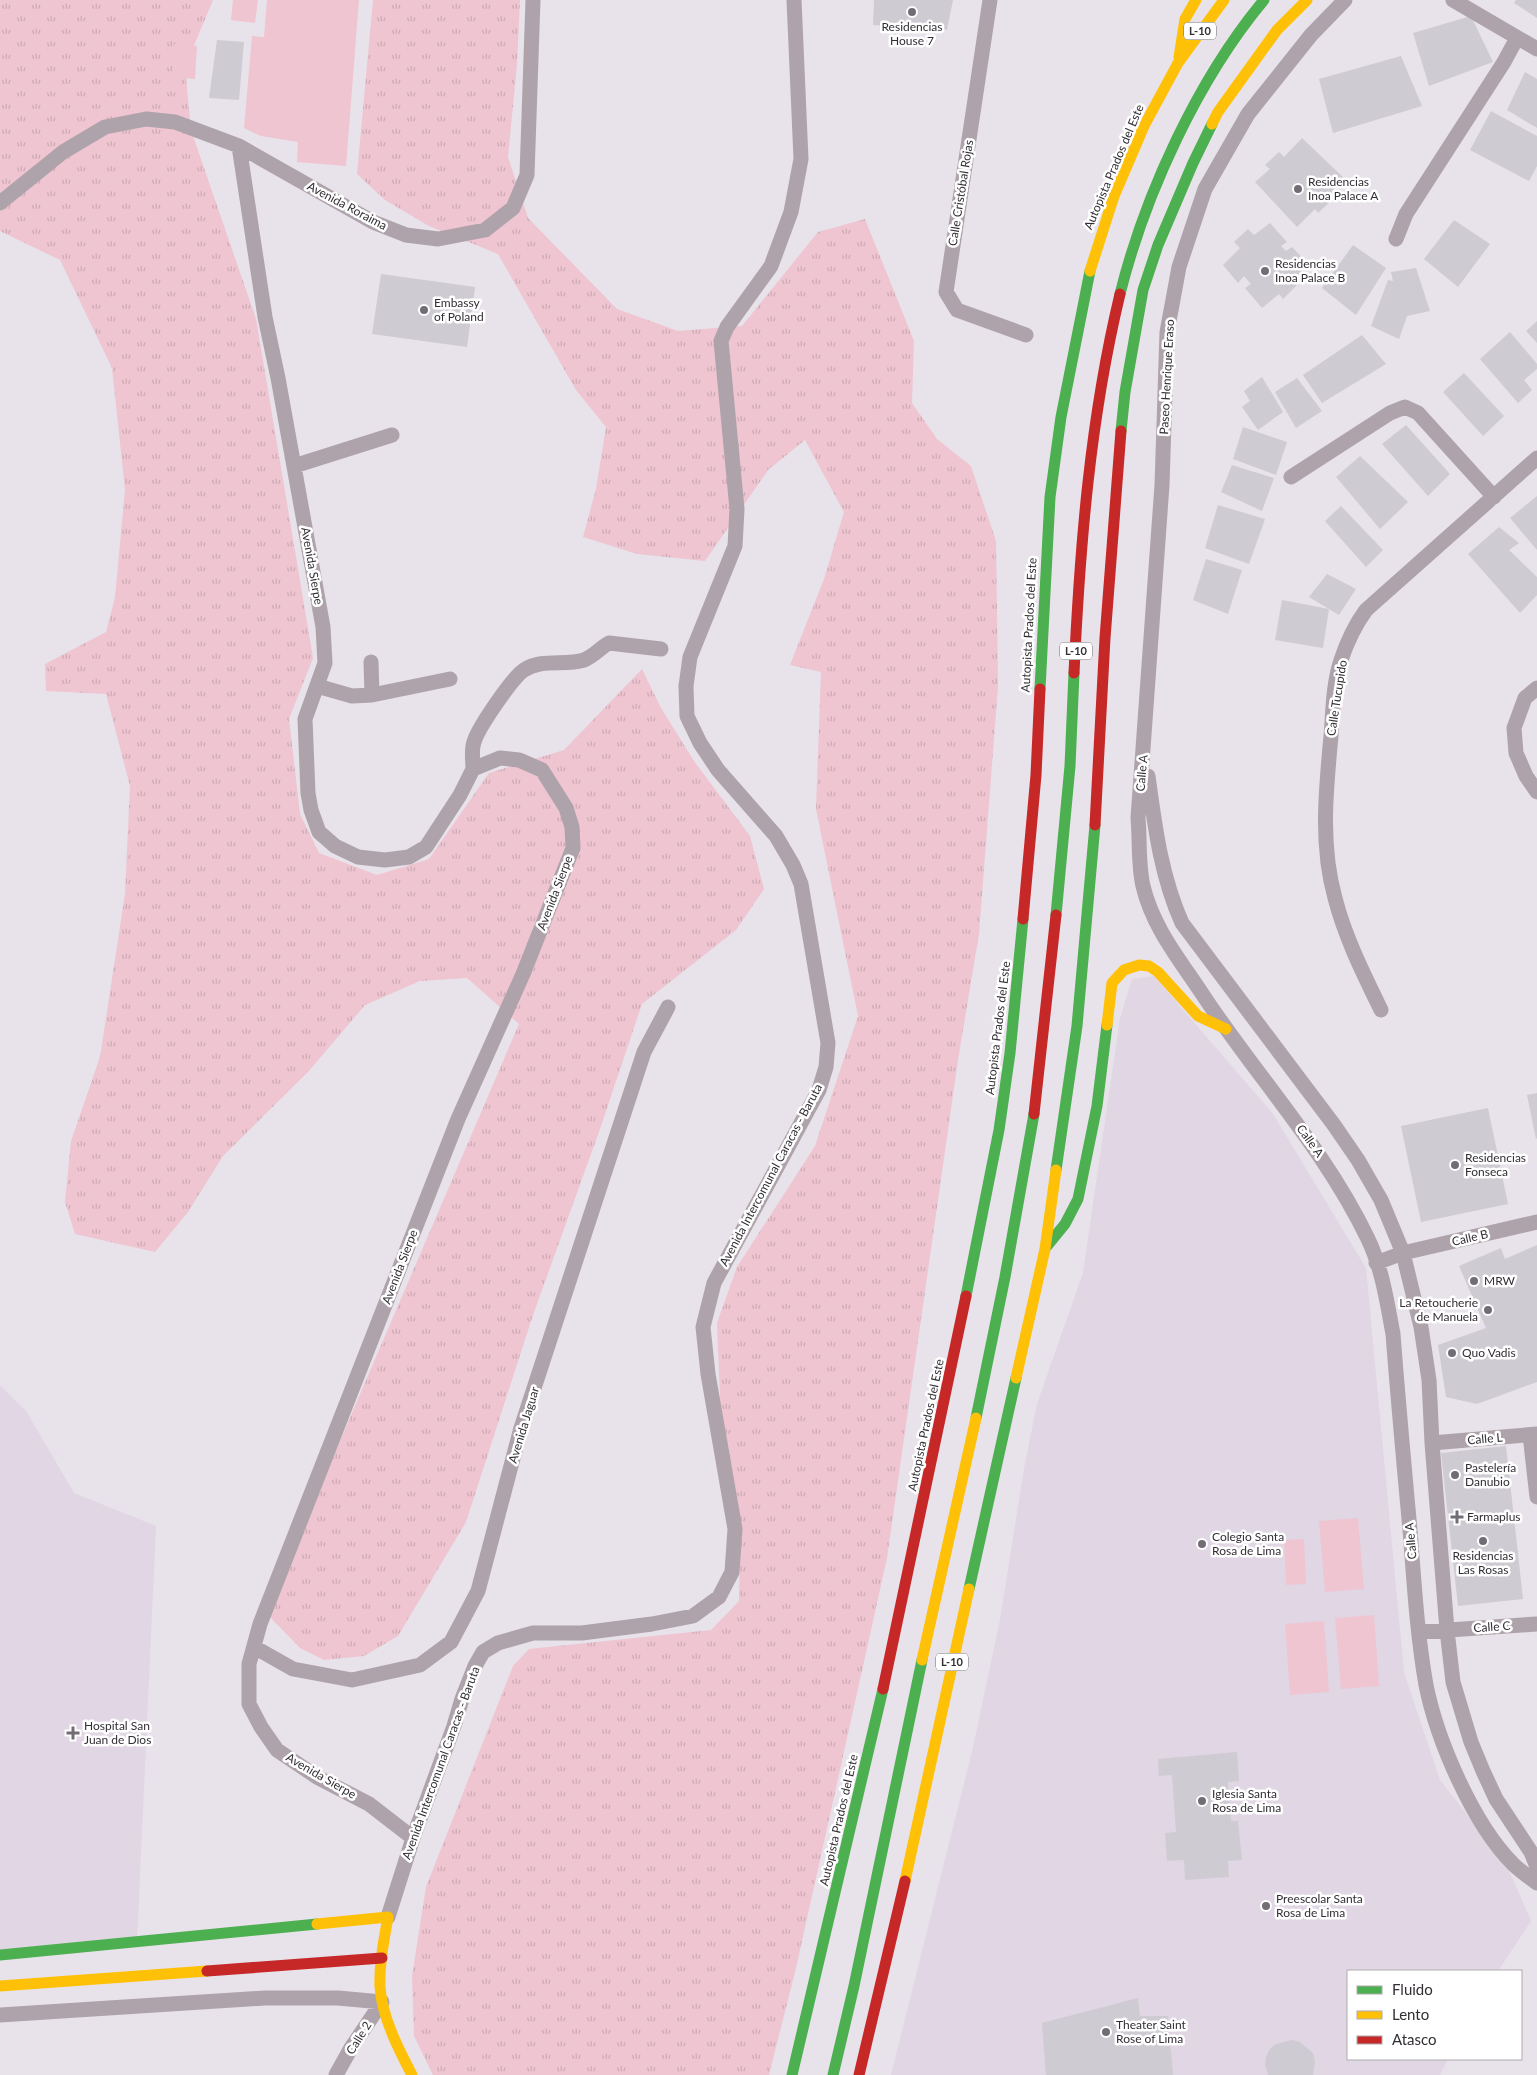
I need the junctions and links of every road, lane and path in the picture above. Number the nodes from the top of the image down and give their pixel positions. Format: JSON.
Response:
{"nodes":[{"id":1,"x":533,"y":0,"type":"edge"},
{"id":2,"x":794,"y":0,"type":"edge"},
{"id":3,"x":990,"y":0,"type":"edge"},
{"id":4,"x":1196,"y":0,"type":"edge"},
{"id":5,"x":1224,"y":0,"type":"edge"},
{"id":6,"x":1264,"y":0,"type":"edge"},
{"id":7,"x":1306,"y":0,"type":"edge"},
{"id":8,"x":1345,"y":0,"type":"edge"},
{"id":9,"x":1453,"y":0,"type":"edge"},
{"id":10,"x":1517,"y":38,"type":"junction"},
{"id":11,"x":1537,"y":49,"type":"edge"},
{"id":12,"x":1178,"y":63,"type":"junction"},
{"id":13,"x":239,"y":146,"type":"junction"},
{"id":14,"x":0,"y":203,"type":"edge"},
{"id":15,"x":1396,"y":239,"type":"dead end"},
{"id":16,"x":1026,"y":334,"type":"dead end"},
{"id":17,"x":392,"y":435,"type":"dead end"},
{"id":18,"x":1537,"y":458,"type":"edge"},
{"id":19,"x":294,"y":466,"type":"junction"},
{"id":20,"x":1291,"y":477,"type":"dead end"},
{"id":21,"x":1494,"y":497,"type":"junction"},
{"id":22,"x":660,"y":649,"type":"dead end"},
{"id":23,"x":371,"y":662,"type":"dead end"},
{"id":24,"x":450,"y":679,"type":"dead end"},
{"id":25,"x":317,"y":686,"type":"junction"},
{"id":26,"x":1537,"y":688,"type":"edge"},
{"id":27,"x":372,"y":695,"type":"junction"},
{"id":28,"x":1144,"y":745,"type":"junction"},
{"id":29,"x":473,"y":769,"type":"junction"},
{"id":30,"x":1537,"y":792,"type":"edge"},
{"id":31,"x":668,"y":1008,"type":"dead end"},
{"id":32,"x":1381,"y":1010,"type":"dead end"},
{"id":33,"x":1226,"y":1029,"type":"junction"},
{"id":34,"x":1537,"y":1222,"type":"edge"},
{"id":35,"x":1045,"y":1249,"type":"junction"},
{"id":36,"x":1403,"y":1253,"type":"junction"},
{"id":37,"x":1376,"y":1263,"type":"junction"},
{"id":38,"x":1534,"y":1434,"type":"edge"},
{"id":39,"x":1432,"y":1443,"type":"junction"},
{"id":40,"x":1537,"y":1497,"type":"edge"},
{"id":41,"x":1537,"y":1624,"type":"edge"},
{"id":42,"x":1447,"y":1630,"type":"junction"},
{"id":43,"x":1419,"y":1632,"type":"junction"},
{"id":44,"x":254,"y":1646,"type":"junction"},
{"id":45,"x":413,"y":1838,"type":"junction"},
{"id":46,"x":1537,"y":1867,"type":"edge"},
{"id":47,"x":1537,"y":1883,"type":"edge"},
{"id":48,"x":388,"y":1916,"type":"junction"},
{"id":49,"x":0,"y":1955,"type":"edge"},
{"id":50,"x":382,"y":1958,"type":"junction"},
{"id":51,"x":0,"y":1986,"type":"edge"},
{"id":52,"x":382,"y":2002,"type":"junction"},
{"id":53,"x":0,"y":2015,"type":"edge"},
{"id":54,"x":337,"y":2074,"type":"edge"},
{"id":55,"x":412,"y":2075,"type":"edge"},
{"id":56,"x":792,"y":2075,"type":"edge"},
{"id":57,"x":833,"y":2075,"type":"edge"},
{"id":58,"x":860,"y":2075,"type":"edge"}],
"edges":[{"from":1,"to":13,"type":"street","name":"Avenida Roraima"},
{"from":2,"to":45,"type":"street","name":"Avenida Intercomunal Caracas - Baruta"},
{"from":3,"to":16,"type":"street","name":"Calle Cristóbal Rojas"},
{"from":4,"to":12,"type":"main road","number":"L-10"},
{"from":5,"to":12,"type":"main road","name":"Autopista Prados del Este","number":"L-10"},
{"from":6,"to":57,"type":"main road","number":"L-10"},
{"from":7,"to":35,"type":"main road"},
{"from":8,"to":28,"type":"street","name":"Paseo Henrique Eraso"},
{"from":9,"to":10,"type":"street"},
{"from":10,"to":11,"type":"street"},
{"from":10,"to":15,"type":"street"},
{"from":12,"to":56,"type":"main road","name":"Autopista Prados del Este","number":"L-10"},
{"from":13,"to":14,"type":"street","name":"Avenida Roraima"},
{"from":13,"to":19,"type":"street","name":"Avenida Sierpe"},
{"from":17,"to":19,"type":"street"},
{"from":18,"to":21,"type":"street","name":"Calle Tucupido"},
{"from":19,"to":25,"type":"street","name":"Avenida Sierpe"},
{"from":20,"to":21,"type":"street"},
{"from":21,"to":32,"type":"street","name":"Calle Tucupido"},
{"from":22,"to":29,"type":"street"},
{"from":23,"to":27,"type":"street"},
{"from":24,"to":27,"type":"street"},
{"from":25,"to":27,"type":"street"},
{"from":25,"to":29,"type":"street","name":"Avenida Sierpe"},
{"from":26,"to":30,"type":"street"},
{"from":28,"to":33,"type":"street","name":"Calle A"},
{"from":28,"to":36,"type":"street","name":"Calle A"},
{"from":29,"to":44,"type":"street","name":"Avenida Sierpe"},
{"from":31,"to":44,"type":"street","name":"Avenida Jaguar"},
{"from":33,"to":35,"type":"main road"},
{"from":33,"to":37,"type":"street","name":"Calle A"},
{"from":34,"to":36,"type":"street","name":"Calle B"},
{"from":35,"to":58,"type":"main road","number":"L-10"},
{"from":36,"to":37,"type":"street","name":"Calle B"},
{"from":36,"to":39,"type":"street","name":"Calle A"},
{"from":37,"to":43,"type":"street","name":"Calle A"},
{"from":38,"to":39,"type":"street","name":"Calle L"},
{"from":38,"to":40,"type":"street"},
{"from":39,"to":42,"type":"street","name":"Calle A"},
{"from":41,"to":42,"type":"street","name":"Calle C"},
{"from":42,"to":43,"type":"street","name":"Calle C"},
{"from":42,"to":46,"type":"street","name":"Calle A"},
{"from":43,"to":47,"type":"street","name":"Calle A"},
{"from":44,"to":45,"type":"street","name":"Avenida Sierpe"},
{"from":45,"to":48,"type":"street","name":"Avenida Intercomunal Caracas - Baruta"},
{"from":48,"to":49,"type":"main road"},
{"from":48,"to":50,"type":"main road","name":"Avenida Intercomunal Caracas - Baruta"},
{"from":50,"to":51,"type":"main road"},
{"from":50,"to":52,"type":"main road","name":"Avenida Intercomunal Caracas - Baruta"},
{"from":52,"to":53,"type":"street"},
{"from":52,"to":54,"type":"street","name":"Calle 2"},
{"from":52,"to":55,"type":"main road","name":"Avenida Intercomunal Caracas - Baruta"}]}
